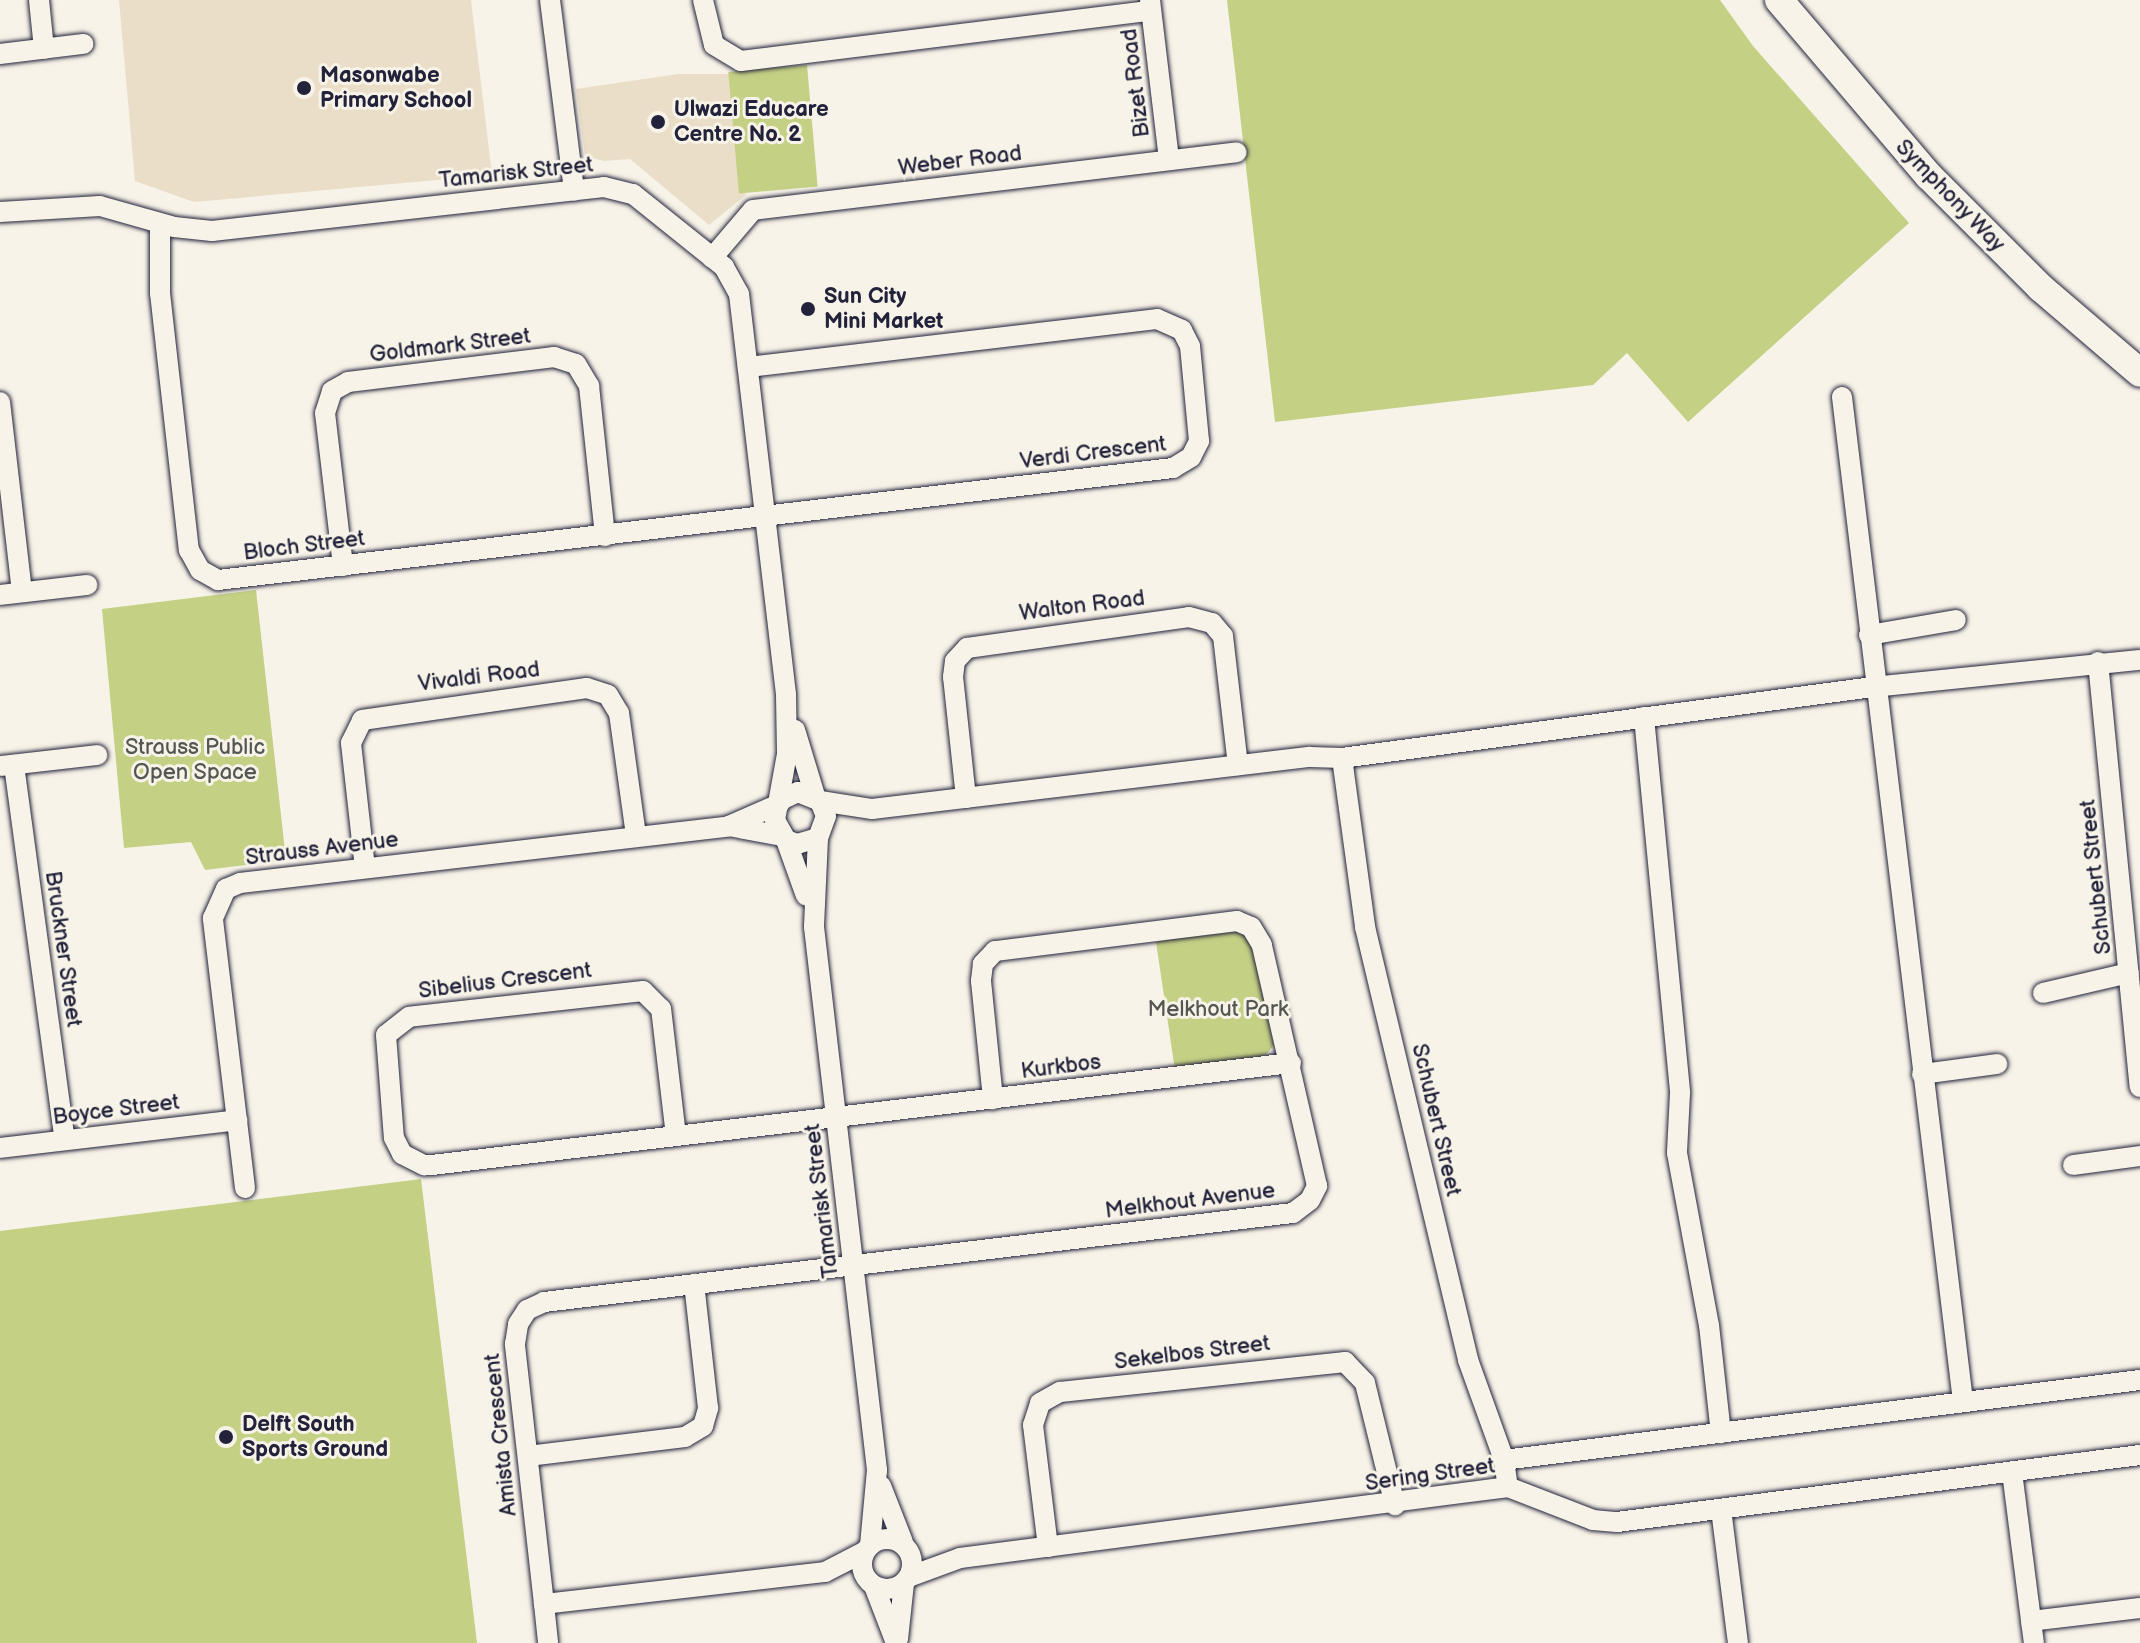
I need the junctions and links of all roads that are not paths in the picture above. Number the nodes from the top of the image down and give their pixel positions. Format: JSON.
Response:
{"nodes":[{"id":1,"x":39,"y":0,"type":"edge"},
{"id":2,"x":550,"y":0,"type":"edge"},
{"id":3,"x":703,"y":0,"type":"edge"},
{"id":4,"x":1779,"y":0,"type":"edge"},
{"id":5,"x":1150,"y":5,"type":"edge"},
{"id":6,"x":83,"y":44,"type":"dead end"},
{"id":7,"x":44,"y":49,"type":"junction"},
{"id":8,"x":0,"y":54,"type":"edge"},
{"id":9,"x":1237,"y":152,"type":"dead end"},
{"id":10,"x":1169,"y":160,"type":"junction"},
{"id":11,"x":574,"y":190,"type":"junction"},
{"id":12,"x":0,"y":212,"type":"edge"},
{"id":13,"x":160,"y":224,"type":"junction"},
{"id":14,"x":712,"y":258,"type":"junction"},
{"id":15,"x":748,"y":367,"type":"junction"},
{"id":16,"x":2140,"y":373,"type":"edge"},
{"id":17,"x":1842,"y":397,"type":"dead end"},
{"id":18,"x":0,"y":402,"type":"edge"},
{"id":19,"x":765,"y":517,"type":"junction"},
{"id":20,"x":605,"y":536,"type":"junction"},
{"id":21,"x":343,"y":566,"type":"junction"},
{"id":22,"x":87,"y":585,"type":"dead end"},
{"id":23,"x":22,"y":592,"type":"junction"},
{"id":24,"x":0,"y":595,"type":"edge"},
{"id":25,"x":1956,"y":620,"type":"dead end"},
{"id":26,"x":1869,"y":635,"type":"junction"},
{"id":27,"x":2140,"y":660,"type":"edge"},
{"id":28,"x":2098,"y":662,"type":"junction"},
{"id":29,"x":1873,"y":687,"type":"junction"},
{"id":30,"x":786,"y":695,"type":"junction"},
{"id":31,"x":1644,"y":717,"type":"junction"},
{"id":32,"x":97,"y":755,"type":"dead end"},
{"id":33,"x":1342,"y":758,"type":"junction"},
{"id":34,"x":1238,"y":765,"type":"junction"},
{"id":35,"x":7,"y":766,"type":"edge"},
{"id":36,"x":817,"y":798,"type":"junction"},
{"id":37,"x":966,"y":798,"type":"junction"},
{"id":38,"x":781,"y":802,"type":"junction"},
{"id":39,"x":872,"y":809,"type":"junction"},
{"id":40,"x":729,"y":826,"type":"junction"},
{"id":41,"x":820,"y":835,"type":"junction"},
{"id":42,"x":636,"y":836,"type":"junction"},
{"id":43,"x":784,"y":838,"type":"junction"},
{"id":44,"x":365,"y":868,"type":"junction"},
{"id":45,"x":814,"y":927,"type":"junction"},
{"id":46,"x":2129,"y":973,"type":"junction"},
{"id":47,"x":2043,"y":993,"type":"dead end"},
{"id":48,"x":1291,"y":1063,"type":"junction"},
{"id":49,"x":1997,"y":1064,"type":"dead end"},
{"id":50,"x":1922,"y":1074,"type":"junction"},
{"id":51,"x":2140,"y":1087,"type":"edge"},
{"id":52,"x":993,"y":1099,"type":"junction"},
{"id":53,"x":836,"y":1117,"type":"junction"},
{"id":54,"x":237,"y":1120,"type":"junction"},
{"id":55,"x":676,"y":1136,"type":"junction"},
{"id":56,"x":65,"y":1140,"type":"junction"},
{"id":57,"x":0,"y":1148,"type":"edge"},
{"id":58,"x":2140,"y":1156,"type":"edge"},
{"id":59,"x":2073,"y":1165,"type":"dead end"},
{"id":60,"x":245,"y":1188,"type":"dead end"},
{"id":61,"x":853,"y":1264,"type":"junction"},
{"id":62,"x":694,"y":1284,"type":"junction"},
{"id":63,"x":2140,"y":1380,"type":"edge"},
{"id":64,"x":1963,"y":1402,"type":"junction"},
{"id":65,"x":1721,"y":1433,"type":"junction"},
{"id":66,"x":2140,"y":1455,"type":"edge"},
{"id":67,"x":528,"y":1456,"type":"junction"},
{"id":68,"x":1504,"y":1460,"type":"junction"},
{"id":69,"x":877,"y":1470,"type":"junction"},
{"id":70,"x":2012,"y":1472,"type":"junction"},
{"id":71,"x":1508,"y":1487,"type":"junction"},
{"id":72,"x":1395,"y":1505,"type":"junction"},
{"id":73,"x":1721,"y":1509,"type":"junction"},
{"id":74,"x":905,"y":1544,"type":"junction"},
{"id":75,"x":1048,"y":1547,"type":"junction"},
{"id":76,"x":867,"y":1548,"type":"junction"},
{"id":77,"x":960,"y":1558,"type":"junction"},
{"id":78,"x":825,"y":1572,"type":"junction"},
{"id":79,"x":907,"y":1580,"type":"junction"},
{"id":80,"x":870,"y":1583,"type":"junction"},
{"id":81,"x":544,"y":1604,"type":"junction"},
{"id":82,"x":2140,"y":1608,"type":"edge"},
{"id":83,"x":2031,"y":1621,"type":"junction"},
{"id":84,"x":548,"y":1643,"type":"edge"},
{"id":85,"x":897,"y":1643,"type":"edge"},
{"id":86,"x":1738,"y":1643,"type":"edge"},
{"id":87,"x":2034,"y":1643,"type":"edge"}],
"edges":[{"from":1,"to":7,"type":"street"},
{"from":2,"to":11,"type":"street"},
{"from":3,"to":5,"type":"street"},
{"from":4,"to":16,"type":"main road","name":"Symphony Way"},
{"from":5,"to":10,"type":"street","name":"Bizet Road"},
{"from":6,"to":7,"type":"street"},
{"from":7,"to":8,"type":"street"},
{"from":9,"to":10,"type":"street","name":"Weber Road"},
{"from":10,"to":14,"type":"street","name":"Weber Road"},
{"from":11,"to":13,"type":"street","name":"Tamarisk Street"},
{"from":11,"to":14,"type":"street","name":"Tamarisk Street"},
{"from":12,"to":13,"type":"street","name":"Tamarisk Street"},
{"from":13,"to":21,"type":"street","name":"Bloch Street"},
{"from":14,"to":15,"type":"street","name":"Tamarisk Street"},
{"from":15,"to":19,"type":"street","name":"Tamarisk Street"},
{"from":15,"to":19,"type":"street","name":"Verdi Crescent"},
{"from":17,"to":26,"type":"street"},
{"from":18,"to":23,"type":"street"},
{"from":19,"to":20,"type":"street","name":"Bloch Street"},
{"from":19,"to":30,"type":"street","name":"Tamarisk Street"},
{"from":20,"to":21,"type":"street","name":"Bloch Street"},
{"from":20,"to":21,"type":"street","name":"Goldmark Street"},
{"from":22,"to":23,"type":"street"},
{"from":23,"to":24,"type":"street"},
{"from":25,"to":26,"type":"street"},
{"from":26,"to":29,"type":"street"},
{"from":27,"to":28,"type":"street"},
{"from":28,"to":29,"type":"street"},
{"from":28,"to":46,"type":"street","name":"Schubert Street"},
{"from":29,"to":31,"type":"street"},
{"from":29,"to":50,"type":"street"},
{"from":30,"to":36,"type":"street","name":"Tamarisk Street"},
{"from":30,"to":38,"type":"street","name":"Tamarisk Street"},
{"from":31,"to":33,"type":"street"},
{"from":31,"to":65,"type":"street"},
{"from":32,"to":35,"type":"street","name":"Bruckner Street"},
{"from":33,"to":34,"type":"street"},
{"from":33,"to":68,"type":"street","name":"Schubert Street"},
{"from":34,"to":37,"type":"street"},
{"from":34,"to":37,"type":"street","name":"Walton Road"},
{"from":35,"to":56,"type":"street","name":"Bruckner Street"},
{"from":36,"to":38,"type":"street"},
{"from":36,"to":39,"type":"street"},
{"from":36,"to":41,"type":"street"},
{"from":37,"to":39,"type":"street"},
{"from":38,"to":40,"type":"street","name":"Strauss Avenue"},
{"from":38,"to":43,"type":"street"},
{"from":39,"to":41,"type":"street"},
{"from":40,"to":42,"type":"street","name":"Strauss Avenue"},
{"from":40,"to":43,"type":"street","name":"Strauss Avenue"},
{"from":41,"to":43,"type":"street"},
{"from":41,"to":45,"type":"street","name":"Tamarisk Street"},
{"from":42,"to":44,"type":"street","name":"Strauss Avenue"},
{"from":42,"to":44,"type":"street","name":"Vivaldi Road"},
{"from":43,"to":45,"type":"street","name":"Tamarisk Street"},
{"from":44,"to":54,"type":"street","name":"Strauss Avenue"},
{"from":45,"to":53,"type":"street","name":"Tamarisk Street"},
{"from":46,"to":47,"type":"street"},
{"from":46,"to":51,"type":"street","name":"Schubert Street"},
{"from":48,"to":52,"type":"street","name":"Kurkbos"},
{"from":48,"to":52,"type":"street","name":"Melkhout Avenue"},
{"from":48,"to":61,"type":"street","name":"Melkhout Avenue"},
{"from":49,"to":50,"type":"street"},
{"from":50,"to":64,"type":"street"},
{"from":52,"to":53,"type":"street","name":"Kurkbos"},
{"from":53,"to":55,"type":"street","name":"Sibelius Crescent"},
{"from":53,"to":61,"type":"street","name":"Tamarisk Street"},
{"from":54,"to":56,"type":"street","name":"Boyce Street"},
{"from":54,"to":60,"type":"street","name":"Strauss Avenue"},
{"from":55,"to":55,"type":"street","name":"Sibelius Crescent"},
{"from":56,"to":57,"type":"street","name":"Boyce Street"},
{"from":58,"to":59,"type":"street"},
{"from":61,"to":62,"type":"street","name":"Amista Crescent"},
{"from":61,"to":69,"type":"street","name":"Tamarisk Street"},
{"from":62,"to":67,"type":"street","name":"Amista Crescent"},
{"from":62,"to":67,"type":"street"},
{"from":63,"to":64,"type":"street"},
{"from":64,"to":65,"type":"street"},
{"from":65,"to":68,"type":"street"},
{"from":66,"to":70,"type":"street","name":"Sering Street"},
{"from":67,"to":81,"type":"street","name":"Amista Crescent"},
{"from":68,"to":71,"type":"street","name":"Schubert Street"},
{"from":69,"to":74,"type":"street","name":"Tamarisk Street"},
{"from":69,"to":76,"type":"street","name":"Tamarisk Street"},
{"from":70,"to":73,"type":"street","name":"Sering Street"},
{"from":70,"to":83,"type":"street"},
{"from":71,"to":72,"type":"street","name":"Sering Street"},
{"from":71,"to":73,"type":"street","name":"Sering Street"},
{"from":72,"to":75,"type":"street","name":"Sering Street"},
{"from":72,"to":75,"type":"street","name":"Sekelbos Street"},
{"from":73,"to":86,"type":"street"},
{"from":74,"to":76,"type":"street"},
{"from":74,"to":77,"type":"street","name":"Sering Street"},
{"from":74,"to":79,"type":"street"},
{"from":75,"to":77,"type":"street","name":"Sering Street"},
{"from":76,"to":78,"type":"street"},
{"from":76,"to":80,"type":"street"},
{"from":77,"to":79,"type":"street","name":"Sering Street"},
{"from":78,"to":80,"type":"street"},
{"from":78,"to":81,"type":"street"},
{"from":79,"to":80,"type":"street"},
{"from":79,"to":85,"type":"street"},
{"from":80,"to":85,"type":"street"},
{"from":81,"to":84,"type":"street","name":"Amista Crescent"},
{"from":82,"to":83,"type":"street"},
{"from":83,"to":87,"type":"street"}]}
